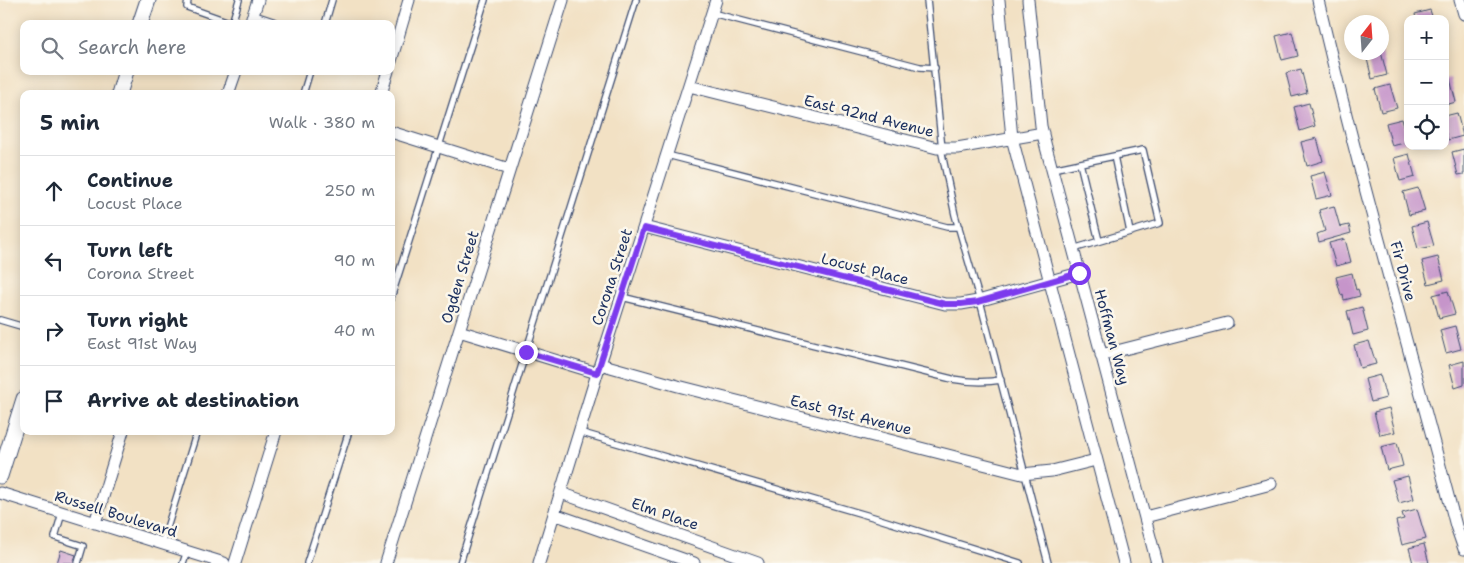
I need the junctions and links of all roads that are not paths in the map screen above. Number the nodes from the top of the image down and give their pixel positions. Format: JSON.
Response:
{"nodes":[{"id":1,"x":148,"y":0,"type":"edge"},
{"id":2,"x":188,"y":0,"type":"edge"},
{"id":3,"x":239,"y":0,"type":"edge"},
{"id":4,"x":258,"y":0,"type":"edge"},
{"id":5,"x":332,"y":0,"type":"edge"},
{"id":6,"x":410,"y":0,"type":"edge"},
{"id":7,"x":485,"y":0,"type":"edge"},
{"id":8,"x":563,"y":0,"type":"edge"},
{"id":9,"x":636,"y":0,"type":"edge"},
{"id":10,"x":716,"y":0,"type":"edge"},
{"id":11,"x":927,"y":0,"type":"edge"},
{"id":12,"x":999,"y":0,"type":"edge"},
{"id":13,"x":1028,"y":0,"type":"edge"},
{"id":14,"x":1318,"y":0,"type":"edge"},
{"id":15,"x":1460,"y":0,"type":"edge"},
{"id":16,"x":712,"y":13,"type":"junction"},
{"id":17,"x":1464,"y":14,"type":"edge"},
{"id":18,"x":141,"y":20,"type":"edge"},
{"id":19,"x":224,"y":20,"type":"edge"},
{"id":20,"x":233,"y":20,"type":"edge"},
{"id":21,"x":251,"y":20,"type":"edge"},
{"id":22,"x":326,"y":20,"type":"edge"},
{"id":23,"x":395,"y":47,"type":"edge"},
{"id":24,"x":935,"y":68,"type":"junction"},
{"id":25,"x":125,"y":75,"type":"edge"},
{"id":26,"x":235,"y":75,"type":"edge"},
{"id":27,"x":309,"y":75,"type":"edge"},
{"id":28,"x":387,"y":75,"type":"edge"},
{"id":29,"x":689,"y":86,"type":"junction"},
{"id":30,"x":120,"y":90,"type":"edge"},
{"id":31,"x":229,"y":90,"type":"edge"},
{"id":32,"x":304,"y":90,"type":"edge"},
{"id":33,"x":382,"y":90,"type":"edge"},
{"id":34,"x":395,"y":133,"type":"edge"},
{"id":35,"x":1043,"y":133,"type":"junction"},
{"id":36,"x":1012,"y":138,"type":"junction"},
{"id":37,"x":439,"y":147,"type":"junction"},
{"id":38,"x":942,"y":149,"type":"junction"},
{"id":39,"x":667,"y":155,"type":"junction"},
{"id":40,"x":1114,"y":156,"type":"junction"},
{"id":41,"x":1080,"y":163,"type":"junction"},
{"id":42,"x":509,"y":169,"type":"junction"},
{"id":43,"x":1052,"y":169,"type":"junction"},
{"id":44,"x":959,"y":227,"type":"junction"},
{"id":45,"x":644,"y":228,"type":"junction"},
{"id":46,"x":1130,"y":232,"type":"junction"},
{"id":47,"x":1099,"y":241,"type":"junction"},
{"id":48,"x":1073,"y":249,"type":"junction"},
{"id":49,"x":1079,"y":273,"type":"junction"},
{"id":50,"x":1050,"y":280,"type":"junction"},
{"id":51,"x":395,"y":285,"type":"edge"},
{"id":52,"x":622,"y":297,"type":"junction"},
{"id":53,"x":980,"y":301,"type":"junction"},
{"id":54,"x":0,"y":320,"type":"edge"},
{"id":55,"x":1226,"y":323,"type":"dead end"},
{"id":56,"x":20,"y":326,"type":"edge"},
{"id":57,"x":459,"y":330,"type":"junction"},
{"id":58,"x":526,"y":352,"type":"junction"},
{"id":59,"x":1101,"y":355,"type":"junction"},
{"id":60,"x":599,"y":369,"type":"junction"},
{"id":61,"x":1000,"y":380,"type":"junction"},
{"id":62,"x":20,"y":412,"type":"edge"},
{"id":63,"x":580,"y":432,"type":"junction"},
{"id":64,"x":122,"y":435,"type":"edge"},
{"id":65,"x":196,"y":435,"type":"edge"},
{"id":66,"x":275,"y":435,"type":"edge"},
{"id":67,"x":348,"y":435,"type":"edge"},
{"id":68,"x":1096,"y":460,"type":"junction"},
{"id":69,"x":1026,"y":475,"type":"junction"},
{"id":70,"x":0,"y":476,"type":"edge"},
{"id":71,"x":1271,"y":484,"type":"dead end"},
{"id":72,"x":0,"y":493,"type":"edge"},
{"id":73,"x":561,"y":494,"type":"junction"},
{"id":74,"x":62,"y":513,"type":"junction"},
{"id":75,"x":554,"y":514,"type":"junction"},
{"id":76,"x":1145,"y":517,"type":"junction"},
{"id":77,"x":95,"y":523,"type":"junction"},
{"id":78,"x":162,"y":544,"type":"junction"},
{"id":79,"x":1464,"y":549,"type":"edge"},
{"id":80,"x":186,"y":551,"type":"junction"},
{"id":81,"x":78,"y":563,"type":"edge"},
{"id":82,"x":183,"y":563,"type":"edge"},
{"id":83,"x":224,"y":563,"type":"edge"},
{"id":84,"x":235,"y":563,"type":"edge"},
{"id":85,"x":307,"y":563,"type":"edge"},
{"id":86,"x":386,"y":563,"type":"edge"},
{"id":87,"x":460,"y":563,"type":"edge"},
{"id":88,"x":539,"y":563,"type":"edge"},
{"id":89,"x":694,"y":563,"type":"edge"},
{"id":90,"x":758,"y":563,"type":"edge"},
{"id":91,"x":1020,"y":563,"type":"edge"},
{"id":92,"x":1048,"y":563,"type":"edge"},
{"id":93,"x":1124,"y":563,"type":"edge"},
{"id":94,"x":1156,"y":563,"type":"edge"}],
"edges":[{"from":1,"to":18,"type":"main road"},
{"from":2,"to":19,"type":"lane"},
{"from":3,"to":20,"type":"lane"},
{"from":4,"to":21,"type":"street"},
{"from":5,"to":22,"type":"lane"},
{"from":6,"to":23,"type":"street"},
{"from":7,"to":37,"type":"lane"},
{"from":8,"to":42,"type":"street","name":"Ogden Street"},
{"from":9,"to":58,"type":"lane"},
{"from":10,"to":16,"type":"street","name":"Corona Street"},
{"from":11,"to":24,"type":"lane"},
{"from":12,"to":36,"type":"street"},
{"from":13,"to":35,"type":"street","name":"Hoffman Way"},
{"from":14,"to":79,"type":"street","name":"Fir Drive"},
{"from":15,"to":17,"type":"street"},
{"from":16,"to":24,"type":"lane"},
{"from":16,"to":29,"type":"street","name":"Corona Street"},
{"from":24,"to":38,"type":"lane"},
{"from":25,"to":30,"type":"main road"},
{"from":26,"to":31,"type":"street"},
{"from":27,"to":32,"type":"lane"},
{"from":28,"to":33,"type":"street"},
{"from":29,"to":38,"type":"street","name":"East 92nd Avenue"},
{"from":29,"to":39,"type":"street","name":"Corona Street"},
{"from":34,"to":37,"type":"street"},
{"from":35,"to":36,"type":"street","name":"East 92nd Avenue"},
{"from":35,"to":43,"type":"street","name":"Hoffman Way"},
{"from":36,"to":38,"type":"street","name":"East 92nd Avenue"},
{"from":36,"to":50,"type":"street"},
{"from":37,"to":42,"type":"street"},
{"from":37,"to":51,"type":"lane"},
{"from":38,"to":44,"type":"lane"},
{"from":39,"to":44,"type":"lane"},
{"from":39,"to":45,"type":"street","name":"Corona Street"},
{"from":40,"to":41,"type":"lane"},
{"from":40,"to":46,"type":"lane"},
{"from":40,"to":46,"type":"lane"},
{"from":41,"to":43,"type":"lane"},
{"from":41,"to":47,"type":"lane"},
{"from":42,"to":57,"type":"street","name":"Ogden Street"},
{"from":43,"to":48,"type":"street","name":"Hoffman Way"},
{"from":44,"to":53,"type":"lane"},
{"from":45,"to":52,"type":"street","name":"Corona Street"},
{"from":45,"to":53,"type":"street","name":"Locust Place"},
{"from":46,"to":47,"type":"lane"},
{"from":47,"to":48,"type":"lane"},
{"from":48,"to":49,"type":"street","name":"Hoffman Way"},
{"from":49,"to":50,"type":"street","name":"Locust Place"},
{"from":49,"to":59,"type":"street","name":"Hoffman Way"},
{"from":50,"to":53,"type":"street","name":"Locust Place"},
{"from":50,"to":68,"type":"street"},
{"from":52,"to":60,"type":"street","name":"Corona Street"},
{"from":52,"to":61,"type":"lane"},
{"from":53,"to":61,"type":"lane"},
{"from":54,"to":56,"type":"lane"},
{"from":55,"to":59,"type":"street"},
{"from":57,"to":58,"type":"street","name":"East 91st Avenue"},
{"from":57,"to":86,"type":"street","name":"Ogden Street"},
{"from":58,"to":60,"type":"street","name":"East 91st Avenue"},
{"from":58,"to":87,"type":"lane"},
{"from":59,"to":76,"type":"street","name":"Hoffman Way"},
{"from":60,"to":63,"type":"street","name":"Corona Street"},
{"from":60,"to":69,"type":"street","name":"East 91st Avenue"},
{"from":61,"to":69,"type":"lane"},
{"from":62,"to":70,"type":"main road"},
{"from":63,"to":73,"type":"street","name":"Corona Street"},
{"from":63,"to":91,"type":"lane"},
{"from":64,"to":77,"type":"street"},
{"from":65,"to":78,"type":"lane"},
{"from":66,"to":84,"type":"street"},
{"from":67,"to":85,"type":"lane"},
{"from":68,"to":69,"type":"street","name":"East 91st Avenue"},
{"from":68,"to":93,"type":"street"},
{"from":69,"to":92,"type":"lane"},
{"from":71,"to":76,"type":"street"},
{"from":72,"to":74,"type":"street","name":"Russell Boulevard"},
{"from":73,"to":75,"type":"street","name":"Corona Street"},
{"from":73,"to":90,"type":"street","name":"Elm Place"},
{"from":74,"to":77,"type":"street","name":"Russell Boulevard"},
{"from":74,"to":81,"type":"lane"},
{"from":75,"to":88,"type":"street","name":"Corona Street"},
{"from":75,"to":89,"type":"street"},
{"from":76,"to":94,"type":"street","name":"Hoffman Way"},
{"from":77,"to":78,"type":"street","name":"Russell Boulevard"},
{"from":78,"to":80,"type":"street","name":"Russell Boulevard"},
{"from":80,"to":82,"type":"lane"},
{"from":80,"to":83,"type":"street","name":"Russell Boulevard"}]}
